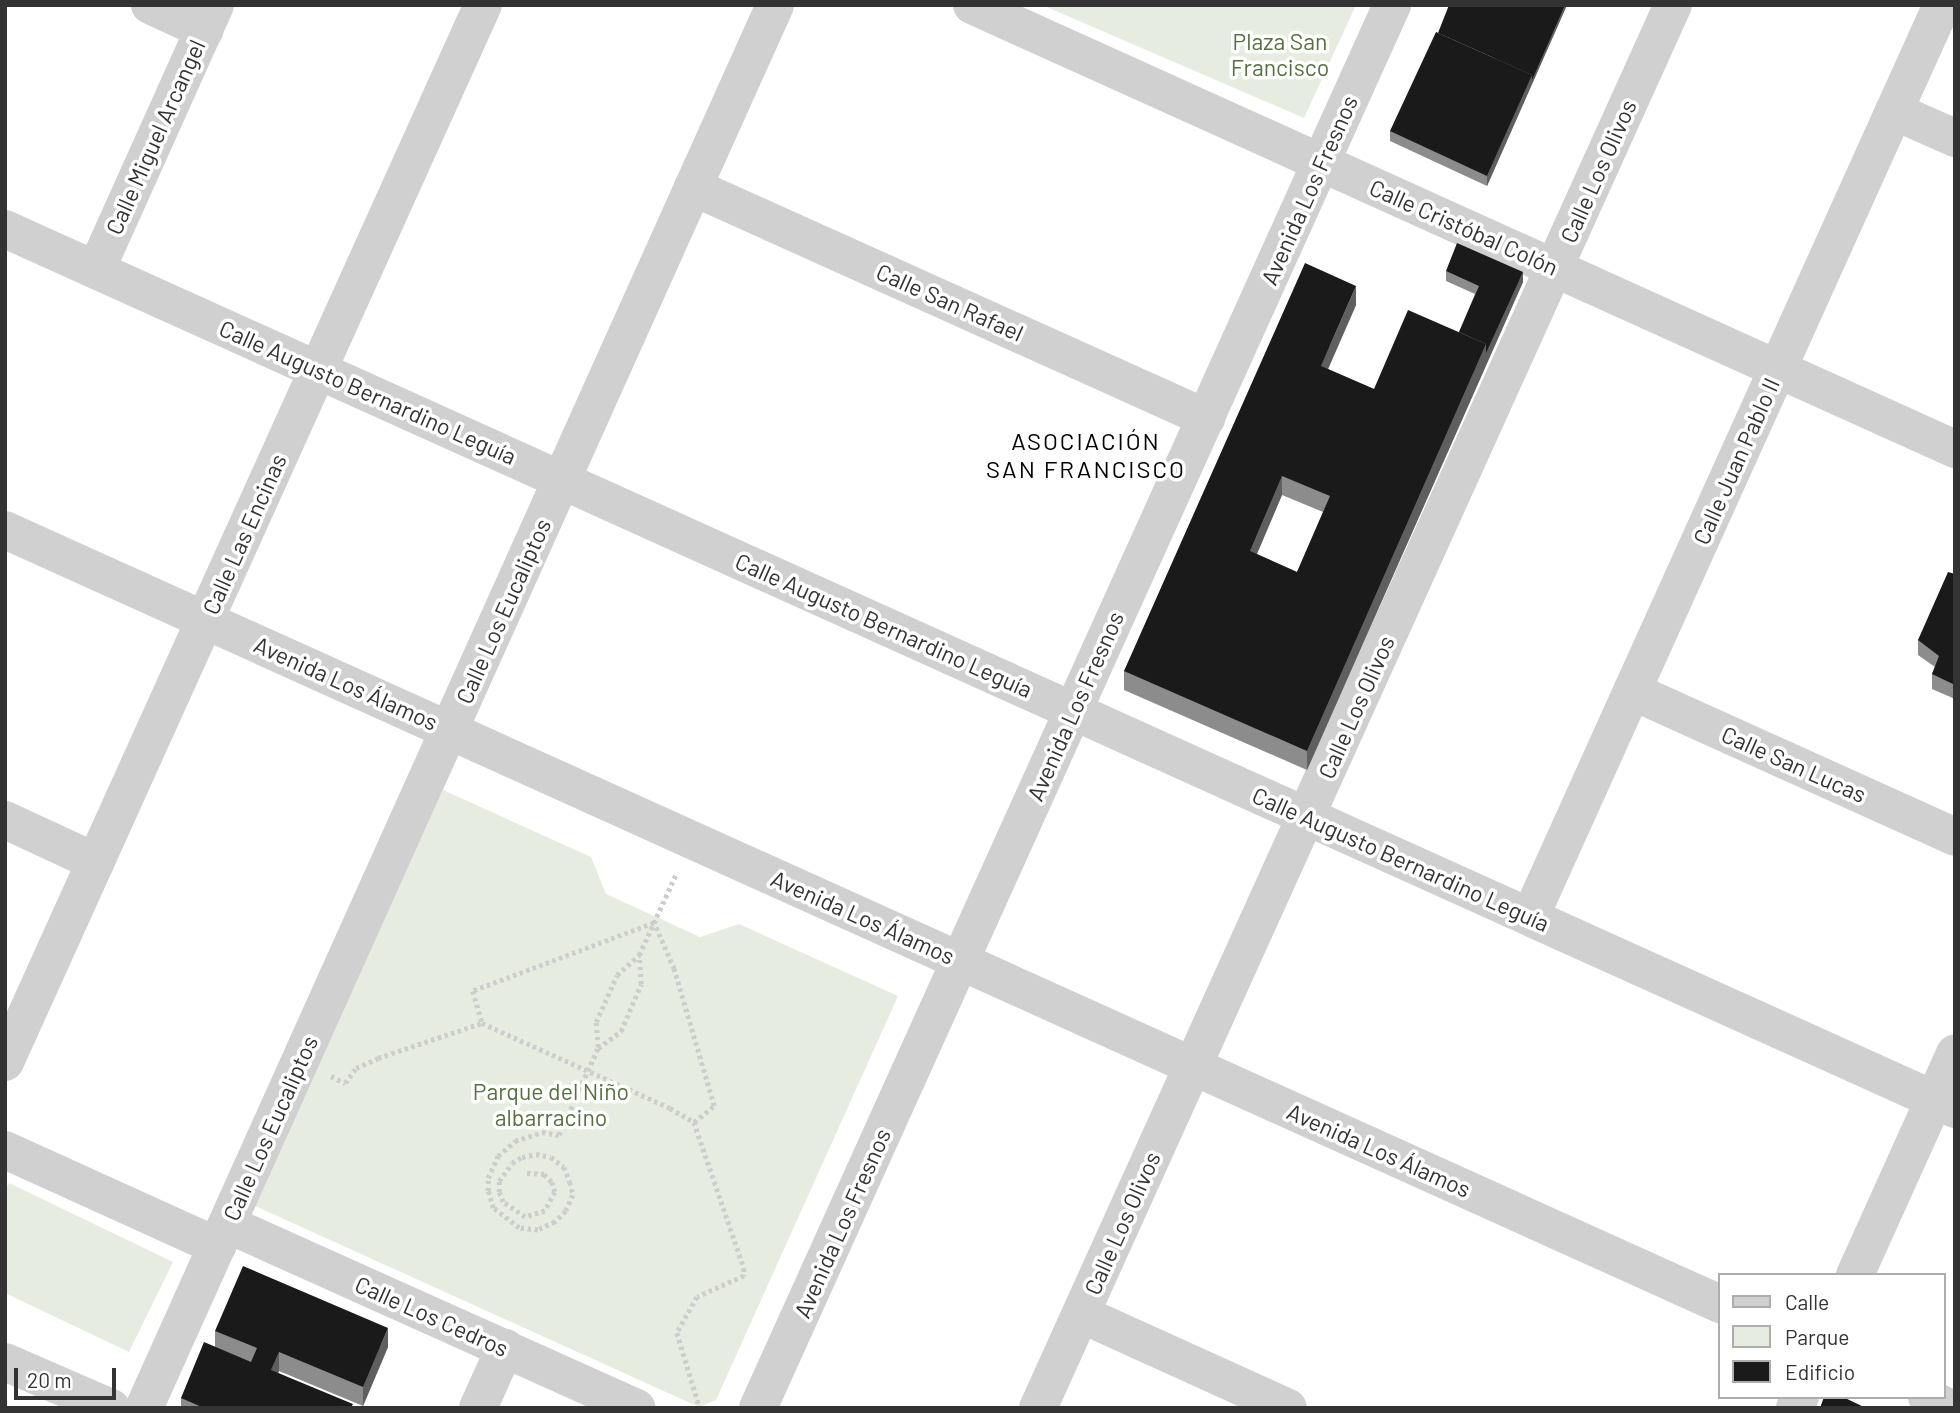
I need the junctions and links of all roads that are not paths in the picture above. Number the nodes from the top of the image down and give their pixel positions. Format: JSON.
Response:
{"nodes":[{"id":1,"x":150,"y":5,"type":"edge"},
{"id":2,"x":483,"y":5,"type":"edge"},
{"id":3,"x":775,"y":5,"type":"edge"},
{"id":4,"x":972,"y":5,"type":"edge"},
{"id":5,"x":1392,"y":5,"type":"edge"},
{"id":6,"x":1672,"y":5,"type":"edge"},
{"id":7,"x":1942,"y":5,"type":"edge"},
{"id":8,"x":210,"y":17,"type":"edge"},
{"id":9,"x":1894,"y":111,"type":"junction"},
{"id":10,"x":1955,"y":138,"type":"edge"},
{"id":11,"x":1321,"y":163,"type":"junction"},
{"id":12,"x":694,"y":187,"type":"junction"},
{"id":13,"x":5,"y":229,"type":"edge"},
{"id":14,"x":1554,"y":268,"type":"junction"},
{"id":15,"x":96,"y":270,"type":"junction"},
{"id":16,"x":1777,"y":369,"type":"junction"},
{"id":17,"x":318,"y":370,"type":"junction"},
{"id":18,"x":1206,"y":418,"type":"junction"},
{"id":19,"x":1955,"y":449,"type":"edge"},
{"id":20,"x":562,"y":480,"type":"junction"},
{"id":21,"x":5,"y":530,"type":"edge"},
{"id":22,"x":205,"y":620,"type":"junction"},
{"id":23,"x":1632,"y":691,"type":"junction"},
{"id":24,"x":1073,"y":710,"type":"junction"},
{"id":25,"x":449,"y":730,"type":"junction"},
{"id":26,"x":1306,"y":816,"type":"junction"},
{"id":27,"x":5,"y":820,"type":"edge"},
{"id":28,"x":1955,"y":837,"type":"edge"},
{"id":29,"x":96,"y":862,"type":"junction"},
{"id":30,"x":1530,"y":917,"type":"junction"},
{"id":31,"x":961,"y":961,"type":"junction"},
{"id":32,"x":1955,"y":1054,"type":"edge"},
{"id":33,"x":5,"y":1062,"type":"edge"},
{"id":34,"x":1193,"y":1066,"type":"junction"},
{"id":35,"x":1944,"y":1104,"type":"edge"},
{"id":36,"x":5,"y":1150,"type":"edge"},
{"id":37,"x":222,"y":1235,"type":"junction"},
{"id":38,"x":1856,"y":1273,"type":"edge"},
{"id":39,"x":1718,"y":1303,"type":"edge"},
{"id":40,"x":1081,"y":1314,"type":"junction"},
{"id":41,"x":505,"y":1348,"type":"junction"},
{"id":42,"x":5,"y":1362,"type":"edge"},
{"id":43,"x":1931,"y":1399,"type":"edge"},
{"id":44,"x":111,"y":1408,"type":"edge"},
{"id":45,"x":144,"y":1408,"type":"edge"},
{"id":46,"x":478,"y":1408,"type":"edge"},
{"id":47,"x":637,"y":1408,"type":"edge"},
{"id":48,"x":758,"y":1408,"type":"edge"},
{"id":49,"x":1038,"y":1408,"type":"edge"},
{"id":50,"x":1288,"y":1408,"type":"edge"},
{"id":51,"x":1950,"y":1408,"type":"edge"}],
"edges":[{"from":1,"to":8,"type":"street"},
{"from":2,"to":17,"type":"street","name":"Calle Las Encinas"},
{"from":3,"to":12,"type":"street","name":"Calle Los Eucaliptos"},
{"from":4,"to":11,"type":"street","name":"Calle Cristóbal Colón"},
{"from":5,"to":11,"type":"street","name":"Avenida Los Fresnos"},
{"from":6,"to":14,"type":"street","name":"Calle Los Olivos"},
{"from":7,"to":9,"type":"street","name":"Calle Juan Pablo II"},
{"from":8,"to":15,"type":"street","name":"Calle Miguel Arcangel"},
{"from":9,"to":10,"type":"street"},
{"from":9,"to":16,"type":"street","name":"Calle Juan Pablo II"},
{"from":11,"to":14,"type":"street","name":"Calle Cristóbal Colón"},
{"from":11,"to":18,"type":"street","name":"Avenida Los Fresnos"},
{"from":12,"to":18,"type":"street","name":"Calle San Rafael"},
{"from":12,"to":20,"type":"street","name":"Calle Los Eucaliptos"},
{"from":13,"to":15,"type":"street","name":"Calle Augusto Bernardino Leguía"},
{"from":14,"to":16,"type":"street","name":"Calle Cristóbal Colón"},
{"from":14,"to":26,"type":"street","name":"Calle Los Olivos"},
{"from":15,"to":17,"type":"street","name":"Calle Augusto Bernardino Leguía"},
{"from":16,"to":19,"type":"street","name":"Calle Cristóbal Colón"},
{"from":16,"to":23,"type":"street","name":"Calle Juan Pablo II"},
{"from":17,"to":20,"type":"street","name":"Calle Augusto Bernardino Leguía"},
{"from":17,"to":22,"type":"street","name":"Calle Las Encinas"},
{"from":18,"to":24,"type":"street","name":"Avenida Los Fresnos"},
{"from":20,"to":24,"type":"street","name":"Calle Augusto Bernardino Leguía"},
{"from":20,"to":25,"type":"street","name":"Calle Los Eucaliptos"},
{"from":21,"to":22,"type":"street","name":"Avenida Los Álamos"},
{"from":22,"to":25,"type":"street","name":"Avenida Los Álamos"},
{"from":22,"to":29,"type":"street","name":"Calle Las Encinas"},
{"from":23,"to":28,"type":"street","name":"Calle San Lucas"},
{"from":23,"to":30,"type":"street","name":"Calle Juan Pablo II"},
{"from":24,"to":26,"type":"street","name":"Calle Augusto Bernardino Leguía"},
{"from":24,"to":31,"type":"street","name":"Avenida Los Fresnos"},
{"from":25,"to":31,"type":"street","name":"Avenida Los Álamos"},
{"from":25,"to":37,"type":"street","name":"Calle Los Eucaliptos"},
{"from":26,"to":30,"type":"street","name":"Calle Augusto Bernardino Leguía"},
{"from":26,"to":34,"type":"street","name":"Calle Los Olivos"},
{"from":27,"to":29,"type":"street"},
{"from":29,"to":33,"type":"street","name":"Calle Las Encinas"},
{"from":30,"to":35,"type":"street","name":"Calle Augusto Bernardino Leguía"},
{"from":31,"to":34,"type":"street","name":"Avenida Los Álamos"},
{"from":31,"to":48,"type":"street","name":"Avenida Los Fresnos"},
{"from":32,"to":35,"type":"street"},
{"from":34,"to":39,"type":"street","name":"Avenida Los Álamos"},
{"from":34,"to":40,"type":"street","name":"Calle Los Olivos"},
{"from":35,"to":38,"type":"street"},
{"from":36,"to":37,"type":"street","name":"Calle Los Cedros"},
{"from":37,"to":41,"type":"street","name":"Calle Los Cedros"},
{"from":37,"to":45,"type":"street","name":"Calle Los Eucaliptos"},
{"from":40,"to":49,"type":"street","name":"Calle Los Olivos"},
{"from":40,"to":50,"type":"street"},
{"from":41,"to":46,"type":"street"},
{"from":41,"to":47,"type":"street","name":"Calle Los Cedros"},
{"from":42,"to":44,"type":"street"},
{"from":43,"to":51,"type":"street"}]}
